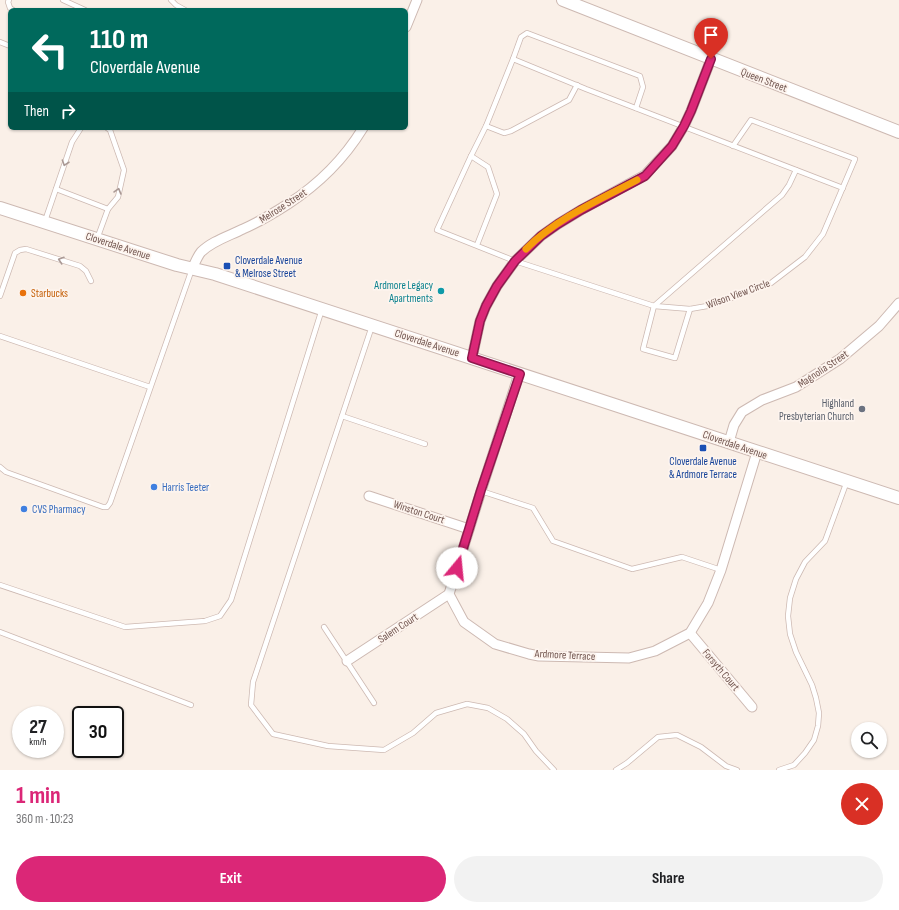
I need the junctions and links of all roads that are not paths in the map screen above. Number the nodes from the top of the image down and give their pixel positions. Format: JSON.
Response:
{"nodes":[{"id":1,"x":63,"y":0,"type":"edge"},
{"id":2,"x":171,"y":0,"type":"edge"},
{"id":3,"x":417,"y":0,"type":"edge"},
{"id":4,"x":563,"y":0,"type":"edge"},
{"id":5,"x":81,"y":8,"type":"edge"},
{"id":6,"x":181,"y":8,"type":"edge"},
{"id":7,"x":408,"y":22,"type":"edge"},
{"id":8,"x":512,"y":59,"type":"junction"},
{"id":9,"x":711,"y":59,"type":"junction"},
{"id":10,"x":578,"y":85,"type":"junction"},
{"id":11,"x":636,"y":108,"type":"junction"},
{"id":12,"x":486,"y":126,"type":"junction"},
{"id":13,"x":684,"y":126,"type":"junction"},
{"id":14,"x":80,"y":130,"type":"edge"},
{"id":15,"x":110,"y":130,"type":"edge"},
{"id":16,"x":361,"y":130,"type":"edge"},
{"id":17,"x":899,"y":132,"type":"edge"},
{"id":18,"x":733,"y":146,"type":"junction"},
{"id":19,"x":471,"y":156,"type":"junction"},
{"id":20,"x":796,"y":170,"type":"junction"},
{"id":21,"x":843,"y":188,"type":"junction"},
{"id":22,"x":56,"y":189,"type":"junction"},
{"id":23,"x":0,"y":208,"type":"edge"},
{"id":24,"x":108,"y":209,"type":"junction"},
{"id":25,"x":45,"y":222,"type":"junction"},
{"id":26,"x":97,"y":239,"type":"junction"},
{"id":27,"x":477,"y":246,"type":"junction"},
{"id":28,"x":515,"y":261,"type":"junction"},
{"id":29,"x":192,"y":269,"type":"junction"},
{"id":30,"x":91,"y":281,"type":"dead end"},
{"id":31,"x":0,"y":296,"type":"edge"},
{"id":32,"x":899,"y":303,"type":"edge"},
{"id":33,"x":654,"y":306,"type":"junction"},
{"id":34,"x":322,"y":309,"type":"junction"},
{"id":35,"x":690,"y":309,"type":"junction"},
{"id":36,"x":372,"y":326,"type":"junction"},
{"id":37,"x":0,"y":336,"type":"edge"},
{"id":38,"x":472,"y":358,"type":"junction"},
{"id":39,"x":520,"y":374,"type":"junction"},
{"id":40,"x":150,"y":387,"type":"junction"},
{"id":41,"x":342,"y":416,"type":"junction"},
{"id":42,"x":728,"y":442,"type":"junction"},
{"id":43,"x":425,"y":444,"type":"dead end"},
{"id":44,"x":757,"y":452,"type":"junction"},
{"id":45,"x":0,"y":467,"type":"edge"},
{"id":46,"x":847,"y":481,"type":"junction"},
{"id":47,"x":481,"y":490,"type":"junction"},
{"id":48,"x":369,"y":496,"type":"dead end"},
{"id":49,"x":899,"y":498,"type":"edge"},
{"id":50,"x":469,"y":529,"type":"junction"},
{"id":51,"x":721,"y":570,"type":"junction"},
{"id":52,"x":0,"y":585,"type":"edge"},
{"id":53,"x":449,"y":594,"type":"junction"},
{"id":54,"x":324,"y":627,"type":"dead end"},
{"id":55,"x":0,"y":632,"type":"edge"},
{"id":56,"x":690,"y":633,"type":"junction"},
{"id":57,"x":347,"y":661,"type":"junction"},
{"id":58,"x":374,"y":703,"type":"dead end"},
{"id":59,"x":192,"y":705,"type":"dead end"},
{"id":60,"x":752,"y":707,"type":"dead end"},
{"id":61,"x":554,"y":770,"type":"edge"},
{"id":62,"x":616,"y":770,"type":"edge"},
{"id":63,"x":737,"y":770,"type":"edge"},
{"id":64,"x":779,"y":770,"type":"edge"}],
"edges":[{"from":1,"to":5,"type":"lane"},
{"from":2,"to":6,"type":"lane"},
{"from":3,"to":7,"type":"street"},
{"from":4,"to":9,"type":"street","name":"Queen Street"},
{"from":8,"to":10,"type":"lane"},
{"from":8,"to":11,"type":"lane"},
{"from":8,"to":12,"type":"lane"},
{"from":9,"to":13,"type":"street"},
{"from":9,"to":17,"type":"street","name":"Queen Street"},
{"from":10,"to":11,"type":"lane"},
{"from":10,"to":12,"type":"lane"},
{"from":11,"to":13,"type":"lane"},
{"from":12,"to":19,"type":"lane"},
{"from":13,"to":18,"type":"lane"},
{"from":13,"to":28,"type":"street"},
{"from":14,"to":22,"type":"lane","one_way":true},
{"from":24,"to":15,"type":"lane","one_way":true},
{"from":16,"to":29,"type":"street","name":"Melrose Street"},
{"from":18,"to":20,"type":"lane"},
{"from":18,"to":21,"type":"lane","name":"Wilson View Circle"},
{"from":19,"to":27,"type":"lane"},
{"from":19,"to":27,"type":"lane","name":"Wilson View Circle"},
{"from":20,"to":21,"type":"lane"},
{"from":20,"to":33,"type":"lane"},
{"from":21,"to":35,"type":"lane","name":"Wilson View Circle"},
{"from":22,"to":24,"type":"lane"},
{"from":22,"to":25,"type":"lane"},
{"from":23,"to":25,"type":"street","name":"Cloverdale Avenue"},
{"from":24,"to":26,"type":"lane"},
{"from":25,"to":26,"type":"street","name":"Cloverdale Avenue"},
{"from":26,"to":29,"type":"street","name":"Cloverdale Avenue"},
{"from":27,"to":28,"type":"lane","name":"Wilson View Circle"},
{"from":28,"to":33,"type":"lane","name":"Wilson View Circle"},
{"from":28,"to":38,"type":"street"},
{"from":29,"to":34,"type":"street","name":"Cloverdale Avenue"},
{"from":29,"to":40,"type":"lane"},
{"from":30,"to":31,"type":"lane","one_way":true},
{"from":32,"to":42,"type":"street","name":"Magnolia Street"},
{"from":33,"to":35,"type":"lane","name":"Wilson View Circle"},
{"from":33,"to":35,"type":"lane"},
{"from":34,"to":36,"type":"street","name":"Cloverdale Avenue"},
{"from":34,"to":52,"type":"lane"},
{"from":36,"to":38,"type":"street","name":"Cloverdale Avenue"},
{"from":36,"to":41,"type":"lane"},
{"from":37,"to":40,"type":"lane"},
{"from":38,"to":39,"type":"street","name":"Cloverdale Avenue"},
{"from":39,"to":42,"type":"street","name":"Cloverdale Avenue"},
{"from":39,"to":47,"type":"street"},
{"from":40,"to":45,"type":"lane"},
{"from":41,"to":43,"type":"lane"},
{"from":41,"to":61,"type":"lane"},
{"from":42,"to":44,"type":"street","name":"Cloverdale Avenue"},
{"from":44,"to":46,"type":"street","name":"Cloverdale Avenue"},
{"from":44,"to":51,"type":"street"},
{"from":46,"to":49,"type":"street","name":"Cloverdale Avenue"},
{"from":46,"to":64,"type":"lane"},
{"from":47,"to":50,"type":"street"},
{"from":47,"to":51,"type":"lane"},
{"from":48,"to":50,"type":"street","name":"Winston Court"},
{"from":50,"to":53,"type":"street"},
{"from":51,"to":56,"type":"street"},
{"from":53,"to":56,"type":"street","name":"Ardmore Terrace"},
{"from":53,"to":57,"type":"street","name":"Salem Court"},
{"from":54,"to":57,"type":"lane"},
{"from":55,"to":59,"type":"lane"},
{"from":56,"to":60,"type":"street","name":"Forsyth Court"},
{"from":57,"to":58,"type":"lane"},
{"from":62,"to":63,"type":"lane"}]}
